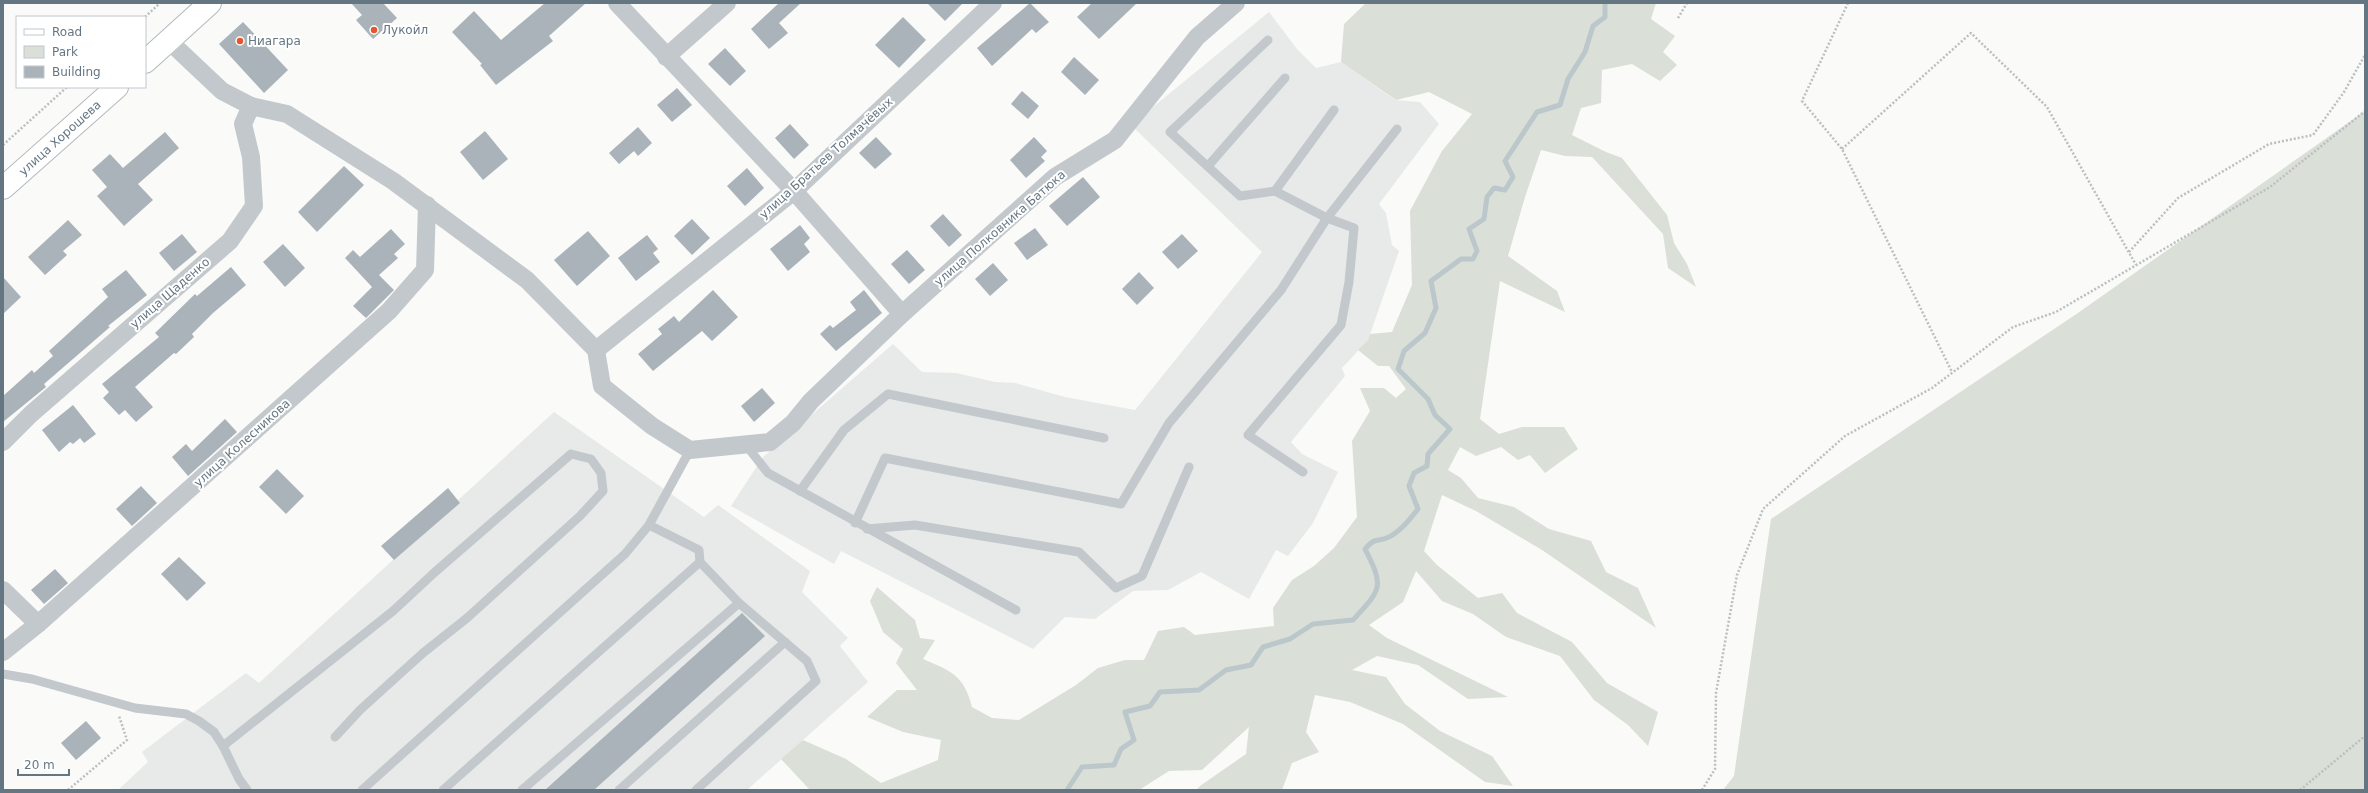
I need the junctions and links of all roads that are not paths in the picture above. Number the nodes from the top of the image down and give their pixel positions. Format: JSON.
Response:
{"nodes":[{"id":1,"x":210,"y":3,"type":"edge"},
{"id":2,"x":617,"y":3,"type":"edge"},
{"id":3,"x":727,"y":3,"type":"edge"},
{"id":4,"x":993,"y":3,"type":"edge"},
{"id":5,"x":1236,"y":3,"type":"edge"},
{"id":6,"x":1268,"y":40,"type":"dead end"},
{"id":7,"x":169,"y":41,"type":"junction"},
{"id":8,"x":666,"y":57,"type":"junction"},
{"id":9,"x":146,"y":61,"type":"edge"},
{"id":10,"x":1285,"y":78,"type":"dead end"},
{"id":11,"x":116,"y":88,"type":"edge"},
{"id":12,"x":251,"y":106,"type":"junction"},
{"id":13,"x":1334,"y":110,"type":"dead end"},
{"id":14,"x":1397,"y":129,"type":"dead end"},
{"id":15,"x":1208,"y":166,"type":"junction"},
{"id":16,"x":3,"y":188,"type":"edge"},
{"id":17,"x":794,"y":191,"type":"junction"},
{"id":18,"x":1275,"y":192,"type":"junction"},
{"id":19,"x":427,"y":205,"type":"junction"},
{"id":20,"x":1327,"y":218,"type":"junction"},
{"id":21,"x":902,"y":314,"type":"junction"},
{"id":22,"x":596,"y":350,"type":"junction"},
{"id":23,"x":1104,"y":438,"type":"dead end"},
{"id":24,"x":3,"y":442,"type":"edge"},
{"id":25,"x":746,"y":445,"type":"junction"},
{"id":26,"x":690,"y":450,"type":"junction"},
{"id":27,"x":1189,"y":467,"type":"dead end"},
{"id":28,"x":1303,"y":472,"type":"dead end"},
{"id":29,"x":800,"y":491,"type":"junction"},
{"id":30,"x":855,"y":523,"type":"junction"},
{"id":31,"x":650,"y":524,"type":"junction"},
{"id":32,"x":866,"y":529,"type":"junction"},
{"id":33,"x":700,"y":562,"type":"junction"},
{"id":34,"x":3,"y":590,"type":"edge"},
{"id":35,"x":739,"y":603,"type":"junction"},
{"id":36,"x":1016,"y":610,"type":"dead end"},
{"id":37,"x":38,"y":624,"type":"junction"},
{"id":38,"x":785,"y":642,"type":"junction"},
{"id":39,"x":3,"y":652,"type":"edge"},
{"id":40,"x":3,"y":674,"type":"edge"},
{"id":41,"x":335,"y":737,"type":"dead end"},
{"id":42,"x":224,"y":746,"type":"junction"},
{"id":43,"x":247,"y":790,"type":"edge"},
{"id":44,"x":362,"y":790,"type":"edge"},
{"id":45,"x":443,"y":790,"type":"edge"},
{"id":46,"x":522,"y":790,"type":"edge"},
{"id":47,"x":619,"y":790,"type":"edge"},
{"id":48,"x":696,"y":790,"type":"edge"}],
"edges":[{"from":1,"to":7,"type":"main road"},
{"from":2,"to":8,"type":"street"},
{"from":3,"to":8,"type":"street"},
{"from":4,"to":17,"type":"street","name":"улица Братьев Толмачёвых"},
{"from":5,"to":21,"type":"street","name":"улица Полковника Батюка"},
{"from":6,"to":15,"type":"lane"},
{"from":7,"to":9,"type":"main road"},
{"from":7,"to":12,"type":"street"},
{"from":8,"to":17,"type":"street"},
{"from":10,"to":15,"type":"lane"},
{"from":11,"to":16,"type":"main road","name":"улица Хорошева"},
{"from":12,"to":19,"type":"street"},
{"from":12,"to":24,"type":"street","name":"улица Щаденко"},
{"from":13,"to":18,"type":"lane"},
{"from":14,"to":20,"type":"lane"},
{"from":15,"to":18,"type":"lane"},
{"from":17,"to":21,"type":"street"},
{"from":17,"to":22,"type":"street","name":"улица Братьев Толмачёвых"},
{"from":18,"to":20,"type":"lane"},
{"from":19,"to":22,"type":"street"},
{"from":19,"to":37,"type":"street","name":"улица Колесникова"},
{"from":20,"to":28,"type":"lane"},
{"from":20,"to":30,"type":"lane"},
{"from":21,"to":25,"type":"street","name":"улица Полковника Батюка"},
{"from":22,"to":26,"type":"street"},
{"from":23,"to":29,"type":"lane"},
{"from":25,"to":26,"type":"street","name":"улица Полковника Батюка"},
{"from":25,"to":29,"type":"lane"},
{"from":26,"to":31,"type":"lane"},
{"from":27,"to":32,"type":"lane"},
{"from":29,"to":30,"type":"lane"},
{"from":30,"to":32,"type":"lane"},
{"from":31,"to":33,"type":"lane"},
{"from":31,"to":44,"type":"lane"},
{"from":32,"to":36,"type":"lane"},
{"from":33,"to":35,"type":"lane"},
{"from":33,"to":45,"type":"lane"},
{"from":34,"to":37,"type":"street"},
{"from":35,"to":38,"type":"lane"},
{"from":35,"to":46,"type":"lane"},
{"from":37,"to":39,"type":"street","name":"улица Колесникова"},
{"from":38,"to":47,"type":"lane"},
{"from":38,"to":48,"type":"lane"},
{"from":40,"to":42,"type":"lane"},
{"from":41,"to":42,"type":"lane"},
{"from":42,"to":43,"type":"lane"}]}
